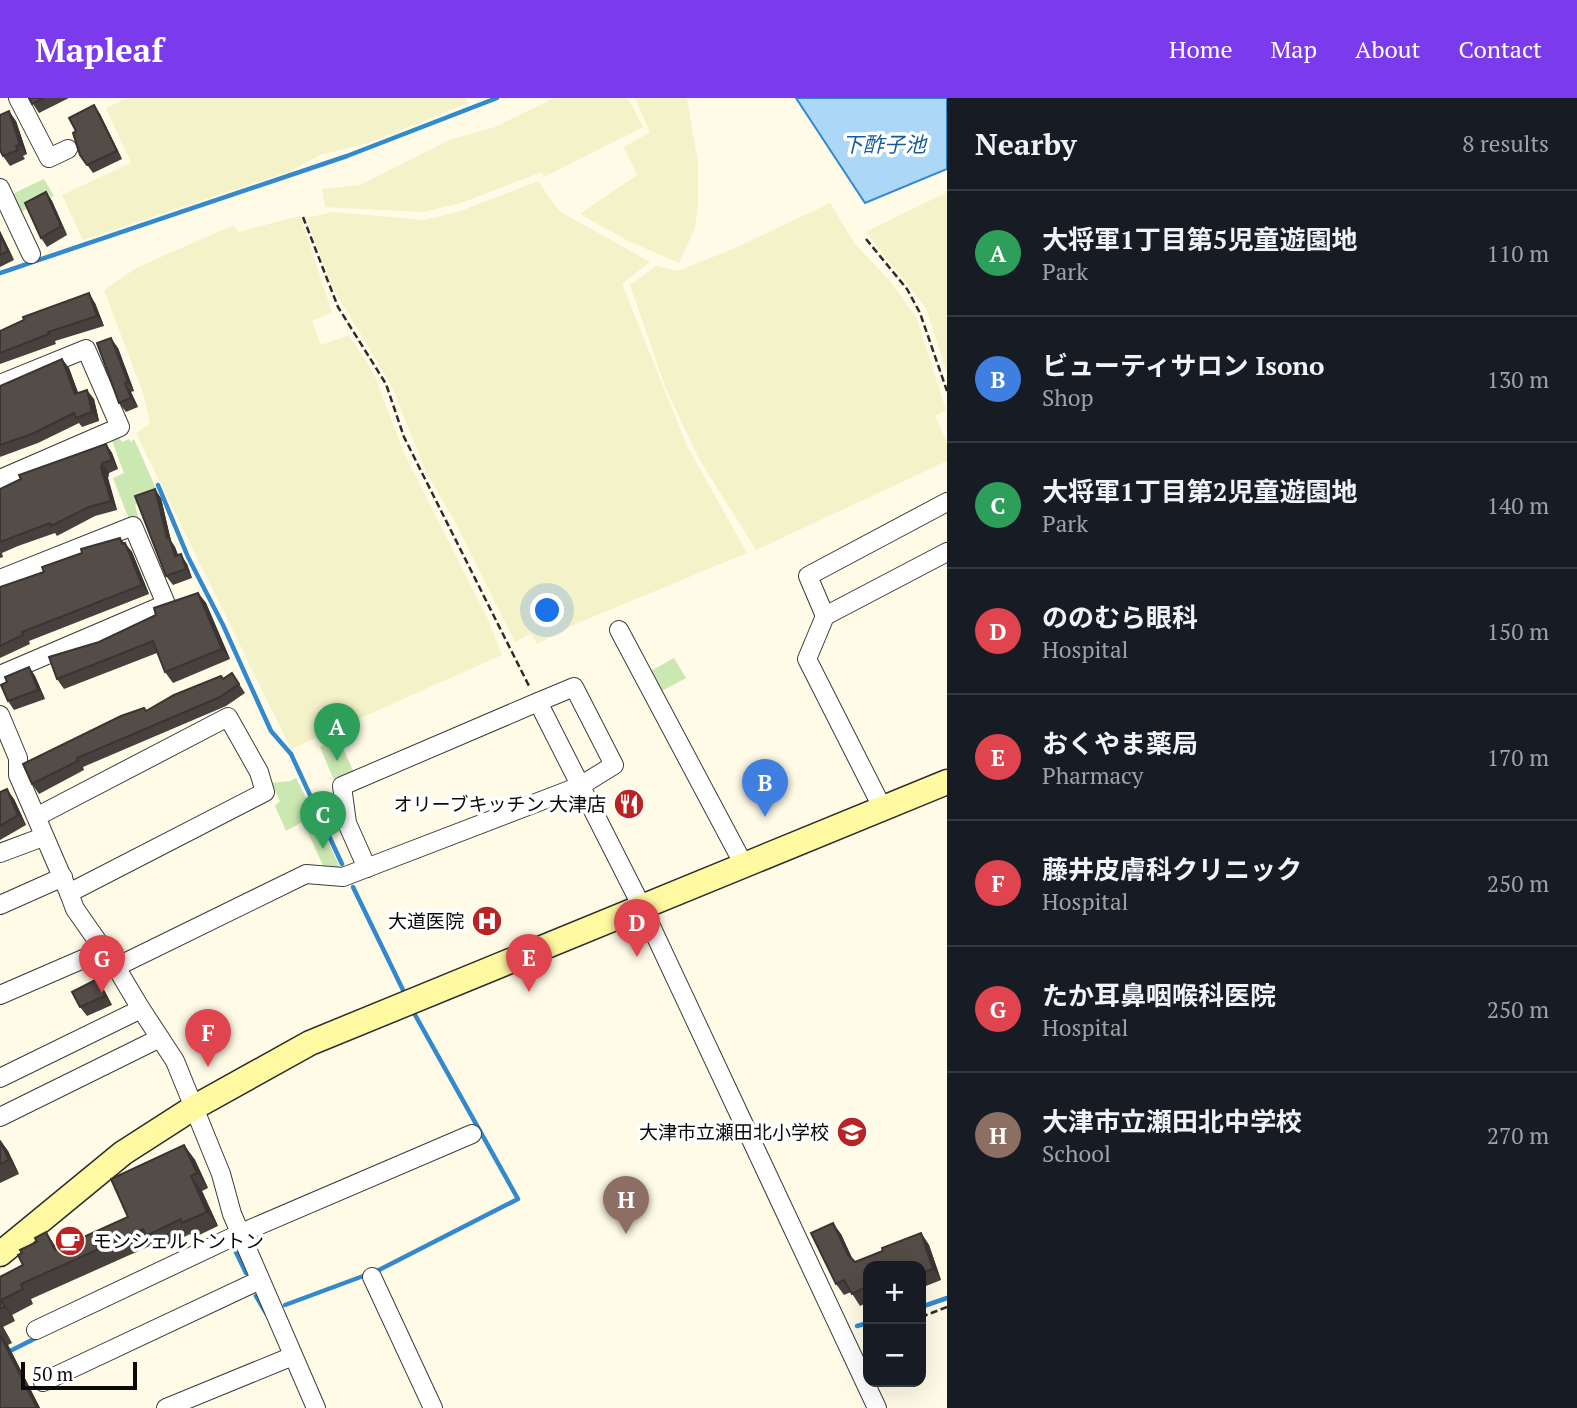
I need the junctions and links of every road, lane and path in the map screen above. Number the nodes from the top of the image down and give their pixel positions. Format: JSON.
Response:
{"nodes":[{"id":1,"x":18,"y":98,"type":"edge"},
{"id":2,"x":68,"y":149,"type":"dead end"},
{"id":3,"x":0,"y":188,"type":"edge"},
{"id":4,"x":303,"y":217,"type":"dead end"},
{"id":5,"x":866,"y":239,"type":"dead end"},
{"id":6,"x":31,"y":254,"type":"dead end"},
{"id":7,"x":0,"y":384,"type":"edge"},
{"id":8,"x":947,"y":391,"type":"edge"},
{"id":9,"x":0,"y":479,"type":"edge"},
{"id":10,"x":947,"y":502,"type":"edge"},
{"id":11,"x":947,"y":552,"type":"edge"},
{"id":12,"x":0,"y":579,"type":"edge"},
{"id":13,"x":825,"y":616,"type":"junction"},
{"id":14,"x":619,"y":630,"type":"dead end"},
{"id":15,"x":0,"y":675,"type":"edge"},
{"id":16,"x":538,"y":702,"type":"junction"},
{"id":17,"x":0,"y":716,"type":"edge"},
{"id":18,"x":947,"y":782,"type":"edge"},
{"id":19,"x":580,"y":786,"type":"junction"},
{"id":20,"x":883,"y":808,"type":"junction"},
{"id":21,"x":36,"y":817,"type":"junction"},
{"id":22,"x":43,"y":837,"type":"junction"},
{"id":23,"x":0,"y":853,"type":"edge"},
{"id":24,"x":744,"y":865,"type":"junction"},
{"id":25,"x":367,"y":868,"type":"junction"},
{"id":26,"x":66,"y":885,"type":"junction"},
{"id":27,"x":0,"y":905,"type":"edge"},
{"id":28,"x":642,"y":907,"type":"junction"},
{"id":29,"x":104,"y":950,"type":"junction"},
{"id":30,"x":116,"y":967,"type":"junction"},
{"id":31,"x":0,"y":995,"type":"edge"},
{"id":32,"x":141,"y":1009,"type":"junction"},
{"id":33,"x":160,"y":1038,"type":"junction"},
{"id":34,"x":0,"y":1078,"type":"edge"},
{"id":35,"x":193,"y":1108,"type":"junction"},
{"id":36,"x":0,"y":1117,"type":"edge"},
{"id":37,"x":472,"y":1133,"type":"dead end"},
{"id":38,"x":241,"y":1233,"type":"junction"},
{"id":39,"x":0,"y":1254,"type":"edge"},
{"id":40,"x":372,"y":1277,"type":"dead end"},
{"id":41,"x":260,"y":1280,"type":"junction"},
{"id":42,"x":947,"y":1307,"type":"edge"},
{"id":43,"x":926,"y":1315,"type":"edge"},
{"id":44,"x":36,"y":1330,"type":"dead end"},
{"id":45,"x":293,"y":1356,"type":"junction"},
{"id":46,"x":43,"y":1382,"type":"dead end"},
{"id":47,"x":166,"y":1408,"type":"edge"},
{"id":48,"x":316,"y":1408,"type":"edge"},
{"id":49,"x":433,"y":1408,"type":"edge"},
{"id":50,"x":877,"y":1408,"type":"edge"}],
"edges":[{"from":1,"to":2,"type":"street"},
{"from":3,"to":6,"type":"street"},
{"from":4,"to":16,"type":"path"},
{"from":5,"to":8,"type":"path"},
{"from":7,"to":9,"type":"street"},
{"from":10,"to":13,"type":"street"},
{"from":11,"to":13,"type":"street"},
{"from":12,"to":15,"type":"street"},
{"from":13,"to":20,"type":"street"},
{"from":14,"to":24,"type":"street"},
{"from":16,"to":19,"type":"street"},
{"from":16,"to":19,"type":"street"},
{"from":16,"to":25,"type":"street"},
{"from":17,"to":21,"type":"street"},
{"from":18,"to":20,"type":"street"},
{"from":19,"to":25,"type":"street"},
{"from":19,"to":28,"type":"street"},
{"from":20,"to":24,"type":"street"},
{"from":21,"to":22,"type":"street"},
{"from":21,"to":26,"type":"street"},
{"from":22,"to":23,"type":"street"},
{"from":22,"to":26,"type":"street"},
{"from":24,"to":28,"type":"street"},
{"from":25,"to":30,"type":"street"},
{"from":26,"to":27,"type":"street"},
{"from":26,"to":29,"type":"street"},
{"from":28,"to":35,"type":"street"},
{"from":28,"to":50,"type":"street"},
{"from":29,"to":30,"type":"street"},
{"from":29,"to":31,"type":"street"},
{"from":30,"to":32,"type":"street"},
{"from":32,"to":33,"type":"street"},
{"from":32,"to":34,"type":"street"},
{"from":33,"to":35,"type":"street"},
{"from":33,"to":36,"type":"street"},
{"from":35,"to":38,"type":"street"},
{"from":35,"to":39,"type":"street"},
{"from":37,"to":38,"type":"street"},
{"from":38,"to":41,"type":"street"},
{"from":38,"to":44,"type":"street"},
{"from":40,"to":49,"type":"street"},
{"from":41,"to":45,"type":"street"},
{"from":41,"to":46,"type":"street"},
{"from":42,"to":43,"type":"path"},
{"from":45,"to":47,"type":"street"},
{"from":45,"to":48,"type":"street"}]}
